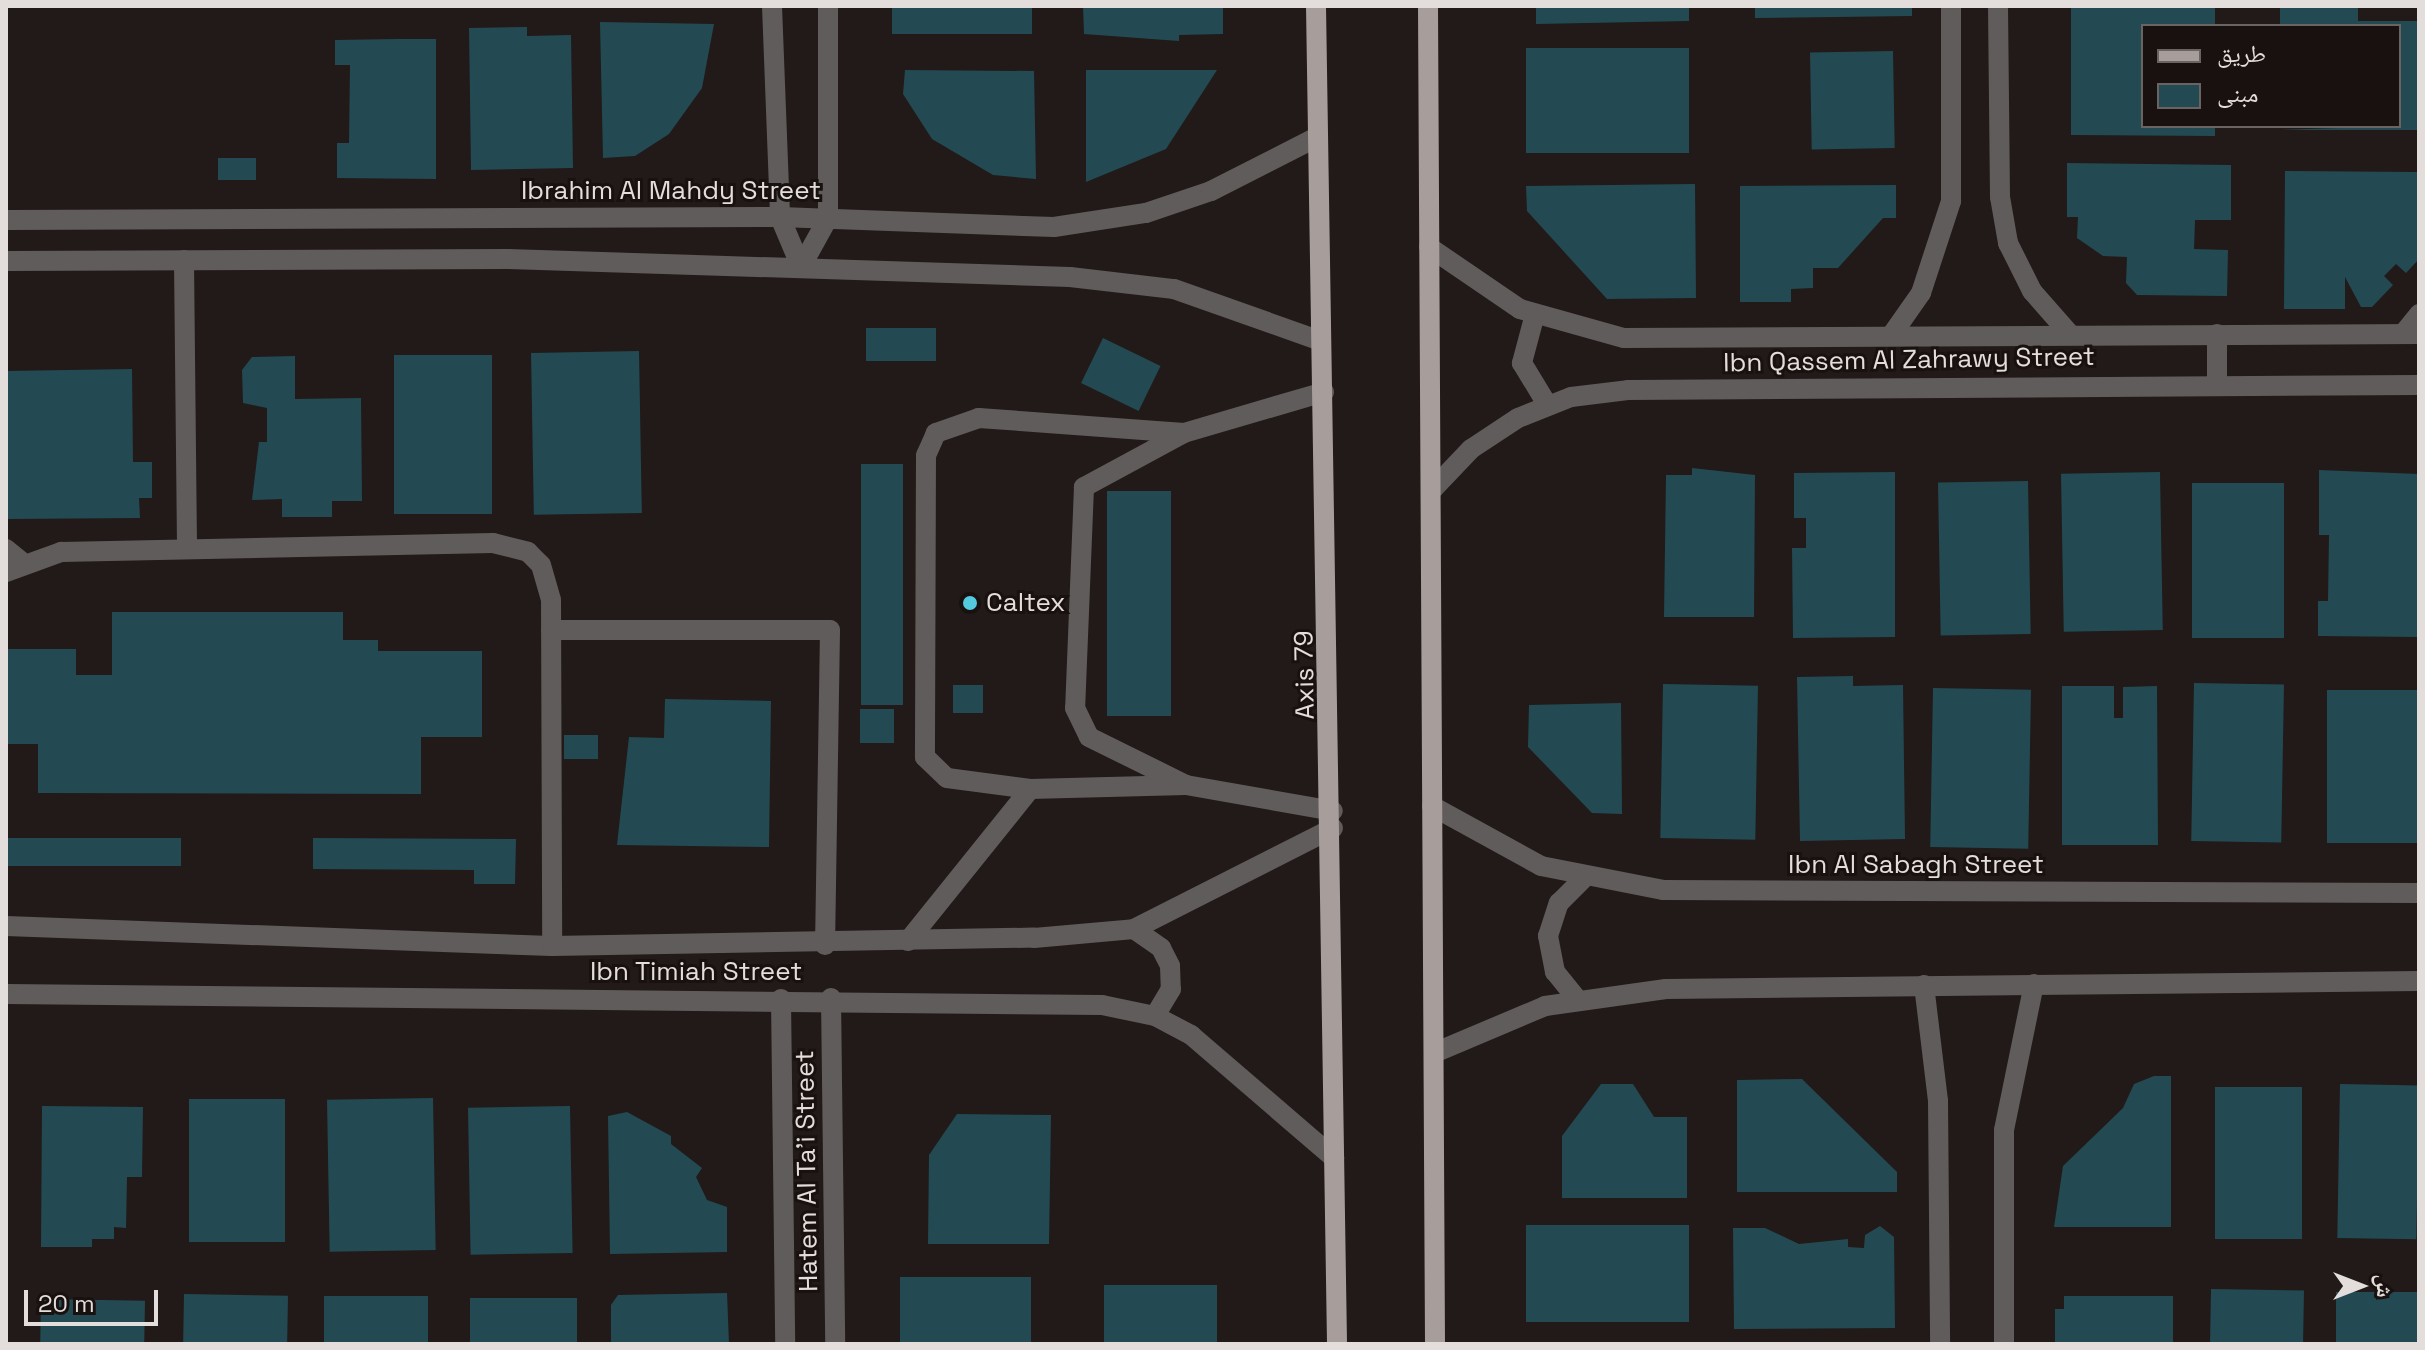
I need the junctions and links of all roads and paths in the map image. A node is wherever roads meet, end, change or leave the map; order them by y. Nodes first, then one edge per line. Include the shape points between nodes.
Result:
1 (772, 6) edge
2 (828, 6) edge
3 (1316, 6) edge
4 (1428, 6) edge
5 (1951, 6) edge
6 (1998, 6) edge
7 (1317, 137) junction
8 (780, 217) junction
9 (828, 218) junction
10 (6, 220) edge
11 (1429, 247) junction
12 (184, 260) junction
13 (6, 261) edge
14 (801, 267) junction
15 (1535, 314) junction
16 (2419, 314) edge
17 (2068, 332) junction
18 (1893, 333) junction
19 (2217, 334) junction
20 (2411, 334) edge
21 (1321, 341) junction
22 (2217, 382) junction
23 (2419, 385) edge
24 (1324, 392) junction
25 (1548, 406) junction
26 (1184, 433) junction
27 (1431, 491) junction
28 (187, 549) junction
29 (11, 561) edge
30 (551, 630) junction
31 (1186, 785) junction
32 (1030, 789) junction
33 (1432, 806) junction
34 (1333, 820) junction
35 (1584, 878) junction
36 (2419, 893) edge
37 (6, 926) edge
38 (1134, 929) junction
39 (908, 941) junction
40 (825, 945) junction
41 (552, 946) junction
42 (2419, 981) edge
43 (2034, 984) junction
44 (1924, 985) junction
45 (6, 994) edge
46 (831, 998) junction
47 (781, 999) junction
48 (1577, 999) junction
49 (1155, 1016) junction
50 (1434, 1053) junction
51 (1334, 1158) junction
52 (785, 1344) edge
53 (835, 1344) edge
54 (1337, 1344) edge
55 (1435, 1344) edge
56 (1940, 1344) edge
57 (2004, 1344) edge

1 - 8 street
2 - 9 street
3 - 7 main road, Axis 79
4 - 11 main road
5 - 18 street via 1951,201 1926,282
6 - 17 street via 2000,197 2008,243 2032,291
7 - 9 street, Ibrahim Al Mahdy Street via 1211,191 1146,213 1054,227
7 - 21 main road, Axis 79
8 - 9 street, Ibrahim Al Mahdy Street
8 - 10 street, Ibrahim Al Mahdy Street
8 - 14 street
9 - 14 street
11 - 15 street, Ibn Qassem Al Zahrawy Street via 1473,281
11 - 27 main road
12 - 13 street
12 - 14 street
12 - 28 street
14 - 21 street via 1070,277 1174,289
15 - 18 street, Ibn Qassem Al Zahrawy Street via 1624,338
15 - 25 street via 1522,363
16 - 20 street
17 - 18 street, Ibn Qassem Al Zahrawy Street
17 - 19 street, Ibn Qassem Al Zahrawy Street
19 - 20 street, Ibn Qassem Al Zahrawy Street
19 - 22 street
21 - 24 main road, Axis 79
22 - 23 street, Ibn Qassem Al Zahrawy Street
22 - 25 street, Ibn Qassem Al Zahrawy Street via 1628,390
24 - 26 street
24 - 34 main road, Axis 79
25 - 27 street, Ibn Qassem Al Zahrawy Street via 1471,449
26 - 31 street via 1084,487 1075,708 1089,737
26 - 32 street via 979,418 936,433 926,455 925,757 947,778
27 - 33 main road
28 - 29 street via 61,552
28 - 30 street via 511,544 541,565
30 - 40 street via 830,630
30 - 41 street
31 - 32 street
31 - 34 street
32 - 39 street
33 - 35 street, Ibn Al Sabagh Street via 1485,841
33 - 50 main road
34 - 38 street, Ibn Timiah Street
34 - 51 main road, Axis 79
35 - 36 street, Ibn Al Sabagh Street via 1663,890
35 - 48 street via 1559,903 1548,936 1555,972
37 - 41 street, Ibn Timiah Street
38 - 39 street, Ibn Timiah Street
38 - 49 street via 1161,948 1170,966 1171,989
39 - 40 street, Ibn Timiah Street
40 - 41 street, Ibn Timiah Street
42 - 43 street
43 - 44 street
43 - 57 street via 2004,1130
44 - 48 street via 1666,989
44 - 56 street via 1938,1101
45 - 47 street, Ibn Timiah Street
46 - 47 street, Ibn Timiah Street
46 - 49 street, Ibn Timiah Street via 1045,1000
46 - 53 street, Hatem Al Ta'i Street
47 - 52 street, Hatem Al Ta'i Street
48 - 50 street via 1488,1026
49 - 51 street, Ibn Timiah Street via 1223,1060
50 - 55 main road
51 - 54 main road, Axis 79

